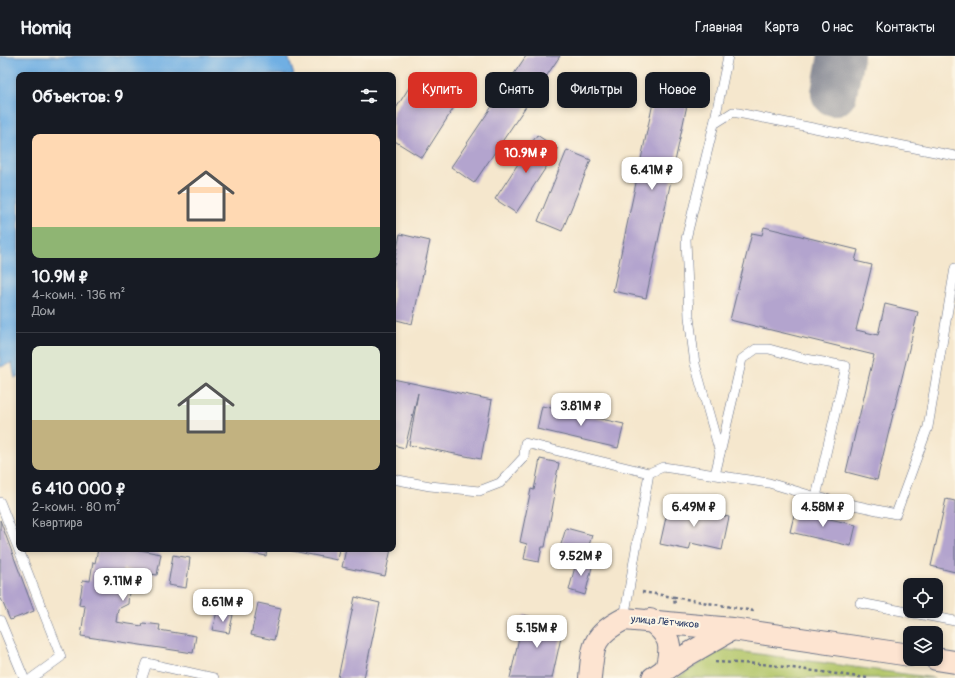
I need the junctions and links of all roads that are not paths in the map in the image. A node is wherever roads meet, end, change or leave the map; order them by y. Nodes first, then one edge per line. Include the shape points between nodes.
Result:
1 (728, 56) edge
2 (714, 124) junction
3 (955, 156) edge
4 (955, 268) edge
5 (720, 455) junction
6 (649, 473) junction
7 (716, 475) junction
8 (396, 480) edge
9 (816, 496) junction
10 (0, 502) edge
11 (16, 543) edge
12 (19, 552) edge
13 (860, 604) dead end
14 (624, 619) junction
15 (0, 620) edge
16 (650, 620) junction
17 (955, 621) edge
18 (732, 629) junction
19 (903, 654) edge
20 (943, 660) edge
21 (955, 662) edge
22 (593, 671) edge
23 (660, 673) edge
24 (24, 678) edge
25 (32, 678) edge
26 (142, 678) edge
27 (214, 678) edge

1 - 2 lane
2 - 3 lane via 733,112
2 - 5 lane via 686,240 688,317 695,364
4 - 9 lane via 928,427 896,514
5 - 7 lane
5 - 9 lane via 742,359 756,349 769,349 846,366
6 - 7 lane via 663,467
6 - 8 lane via 525,443 524,457 500,483 479,491
6 - 14 lane
7 - 9 lane via 769,483
10 - 11 lane
12 - 25 lane via 60,657
13 - 17 lane
14 - 16 main road, улица Лётчиков
14 - 22 main road, улица Лётчиков via 608,627 597,639
15 - 24 lane
16 - 18 main road, улица Лётчиков
16 - 23 main road via 663,631 669,642 670,655
18 - 19 main road, улица Лётчиков
18 - 23 main road, улица Лётчиков
20 - 21 main road
26 - 27 lane via 147,663

